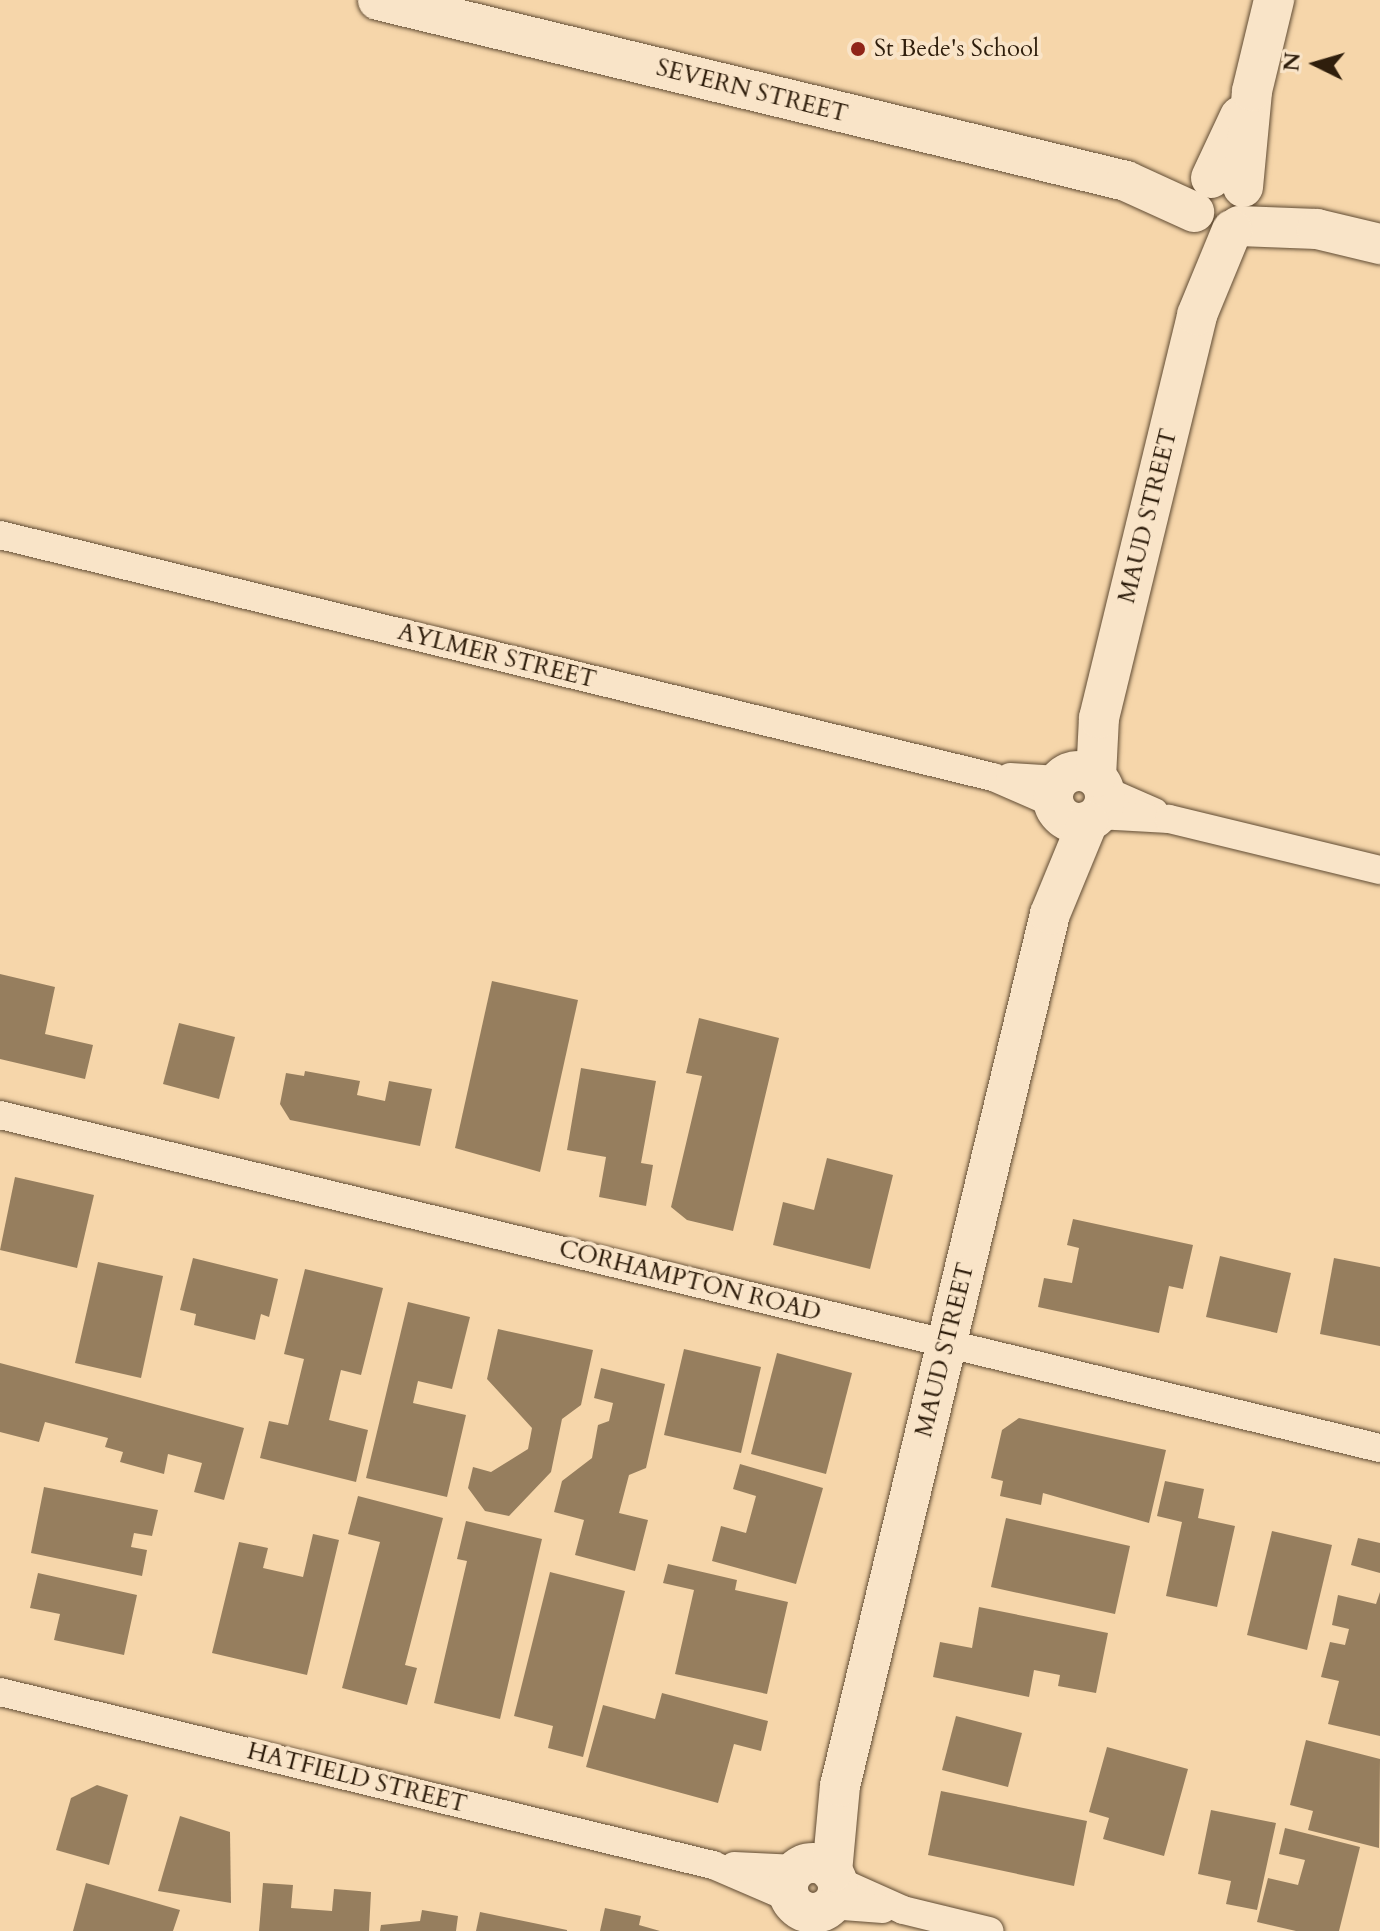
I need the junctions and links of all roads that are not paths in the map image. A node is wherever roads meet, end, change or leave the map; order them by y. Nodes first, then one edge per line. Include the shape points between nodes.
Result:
1 (378, 0) edge
2 (1274, 0) edge
3 (1221, 204) junction
4 (1380, 244) edge
5 (0, 535) edge
6 (1079, 796) junction
7 (1380, 870) edge
8 (0, 1115) edge
9 (947, 1343) junction
10 (1380, 1448) edge
11 (0, 1692) edge
12 (811, 1897) edge
13 (989, 1931) edge

1 - 3 street, SEVERN STREET
2 - 3 street, MAUD STREET
3 - 4 street, SEVERN STREET
3 - 6 street, MAUD STREET
5 - 6 street, AYLMER STREET
6 - 7 street, AYLMER STREET
6 - 9 street, MAUD STREET
8 - 9 street, CORHAMPTON ROAD
9 - 10 street, CORHAMPTON ROAD
9 - 12 street, MAUD STREET
11 - 12 street, HATFIELD STREET via 713,1865
12 - 13 street, HATFIELD STREET via 903,1910

